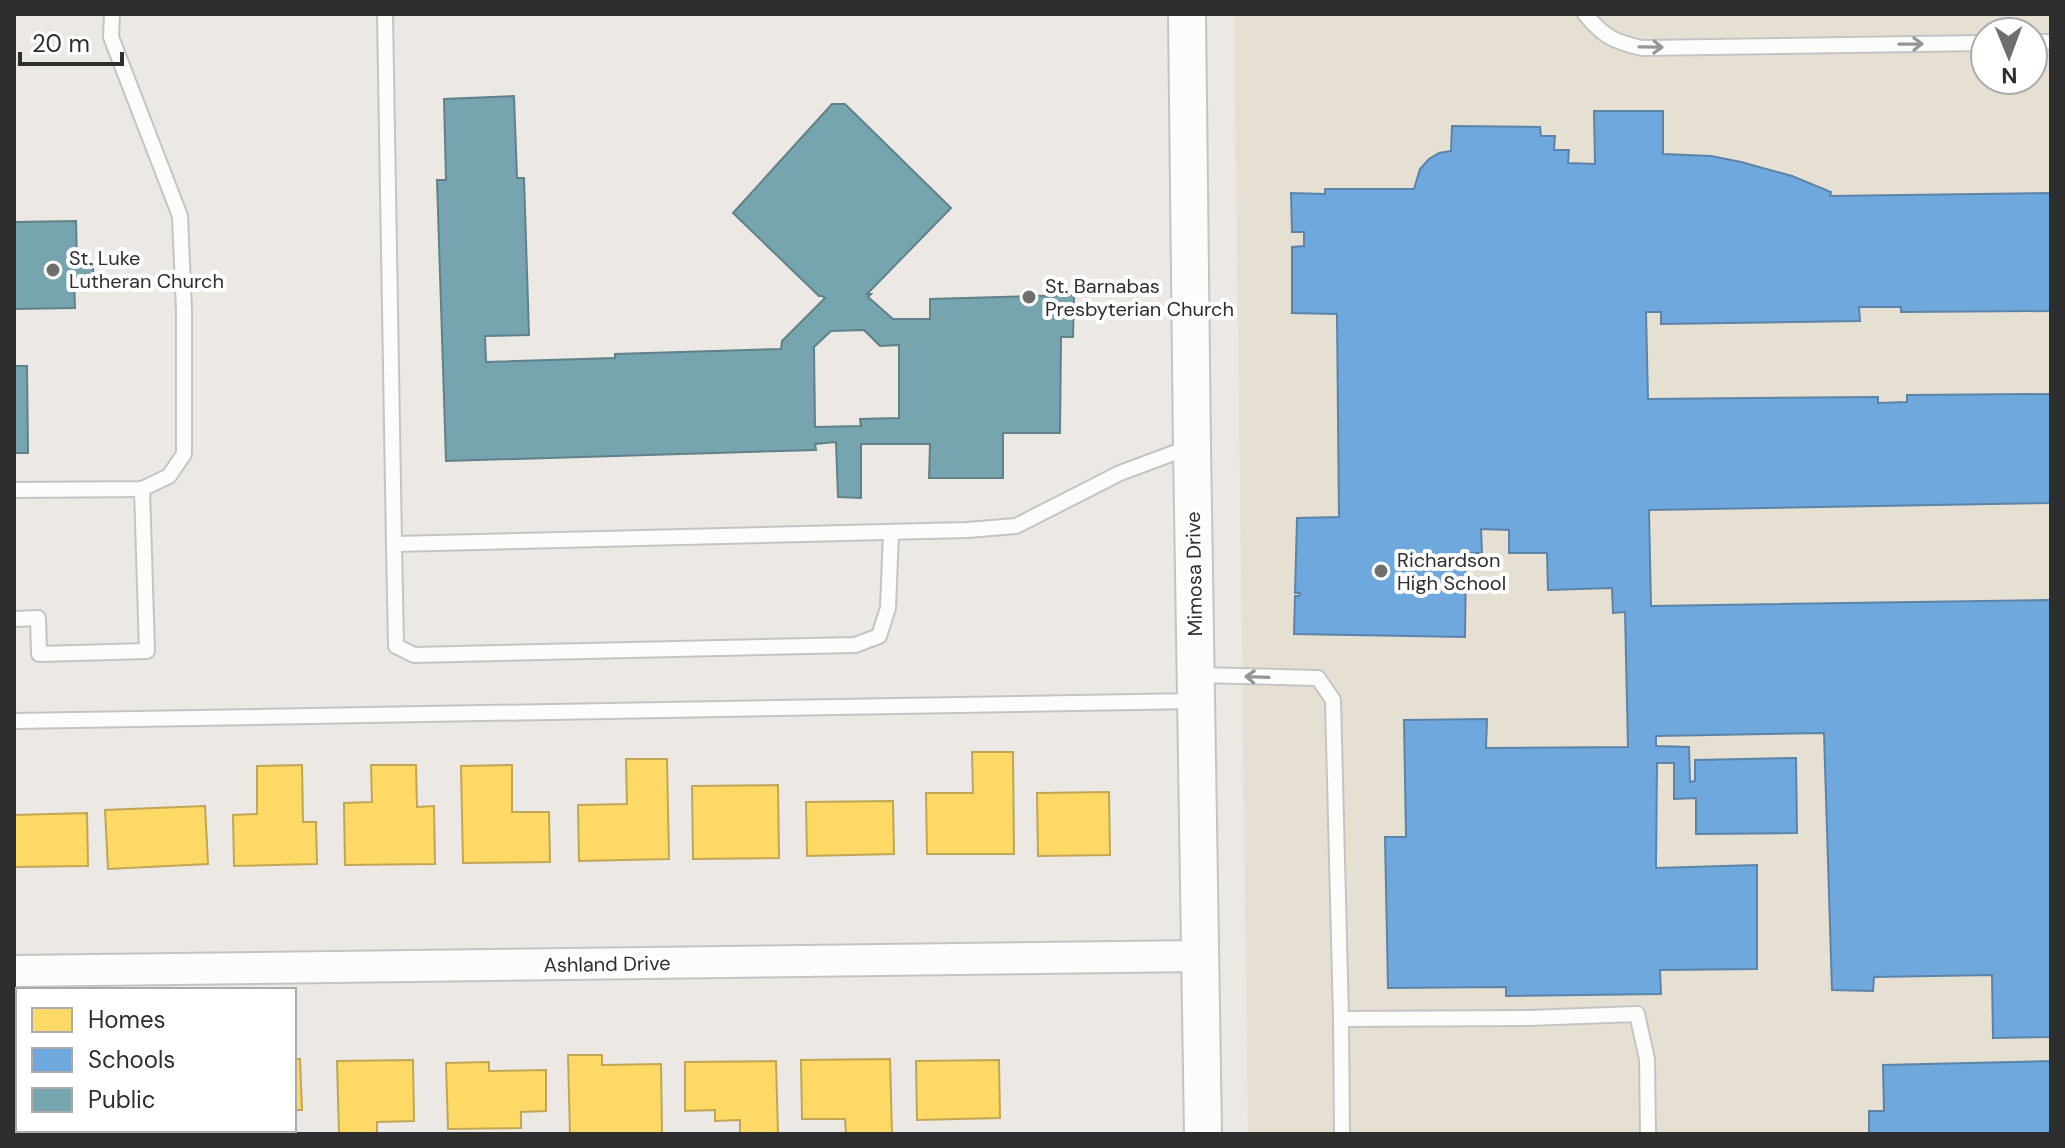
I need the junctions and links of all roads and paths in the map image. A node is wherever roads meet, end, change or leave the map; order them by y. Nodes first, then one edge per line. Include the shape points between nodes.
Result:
1 (112, 14) edge
2 (385, 14) edge
3 (1187, 14) edge
4 (1585, 14) edge
5 (1969, 43) edge
6 (1192, 447) junction
7 (142, 489) junction
8 (14, 490) edge
9 (891, 532) junction
10 (394, 544) junction
11 (14, 619) edge
12 (1196, 688) junction
13 (14, 721) edge
14 (1200, 956) junction
15 (14, 971) edge
16 (1341, 1019) junction
17 (1203, 1134) edge
18 (1342, 1134) edge
19 (1648, 1134) edge

1 - 7 lane via 111,37 180,216 184,454 169,476
2 - 10 lane
3 - 6 street, Mimosa Drive
4 -> 5 lane via 1618,43 1642,48
6 - 9 lane via 1120,473 1016,526
6 - 12 street, Mimosa Drive
7 - 8 lane
7 - 11 lane via 147,651 39,654 38,618
9 - 10 lane
9 - 10 lane via 888,608 879,636 855,645 414,655 396,646
12 - 13 lane
12 - 14 street, Mimosa Drive
16 -> 12 lane via 1333,700 1318,678
14 - 15 street, Ashland Drive
14 - 17 street, Mimosa Drive
16 - 18 lane
16 - 19 lane via 1637,1014 1647,1059

